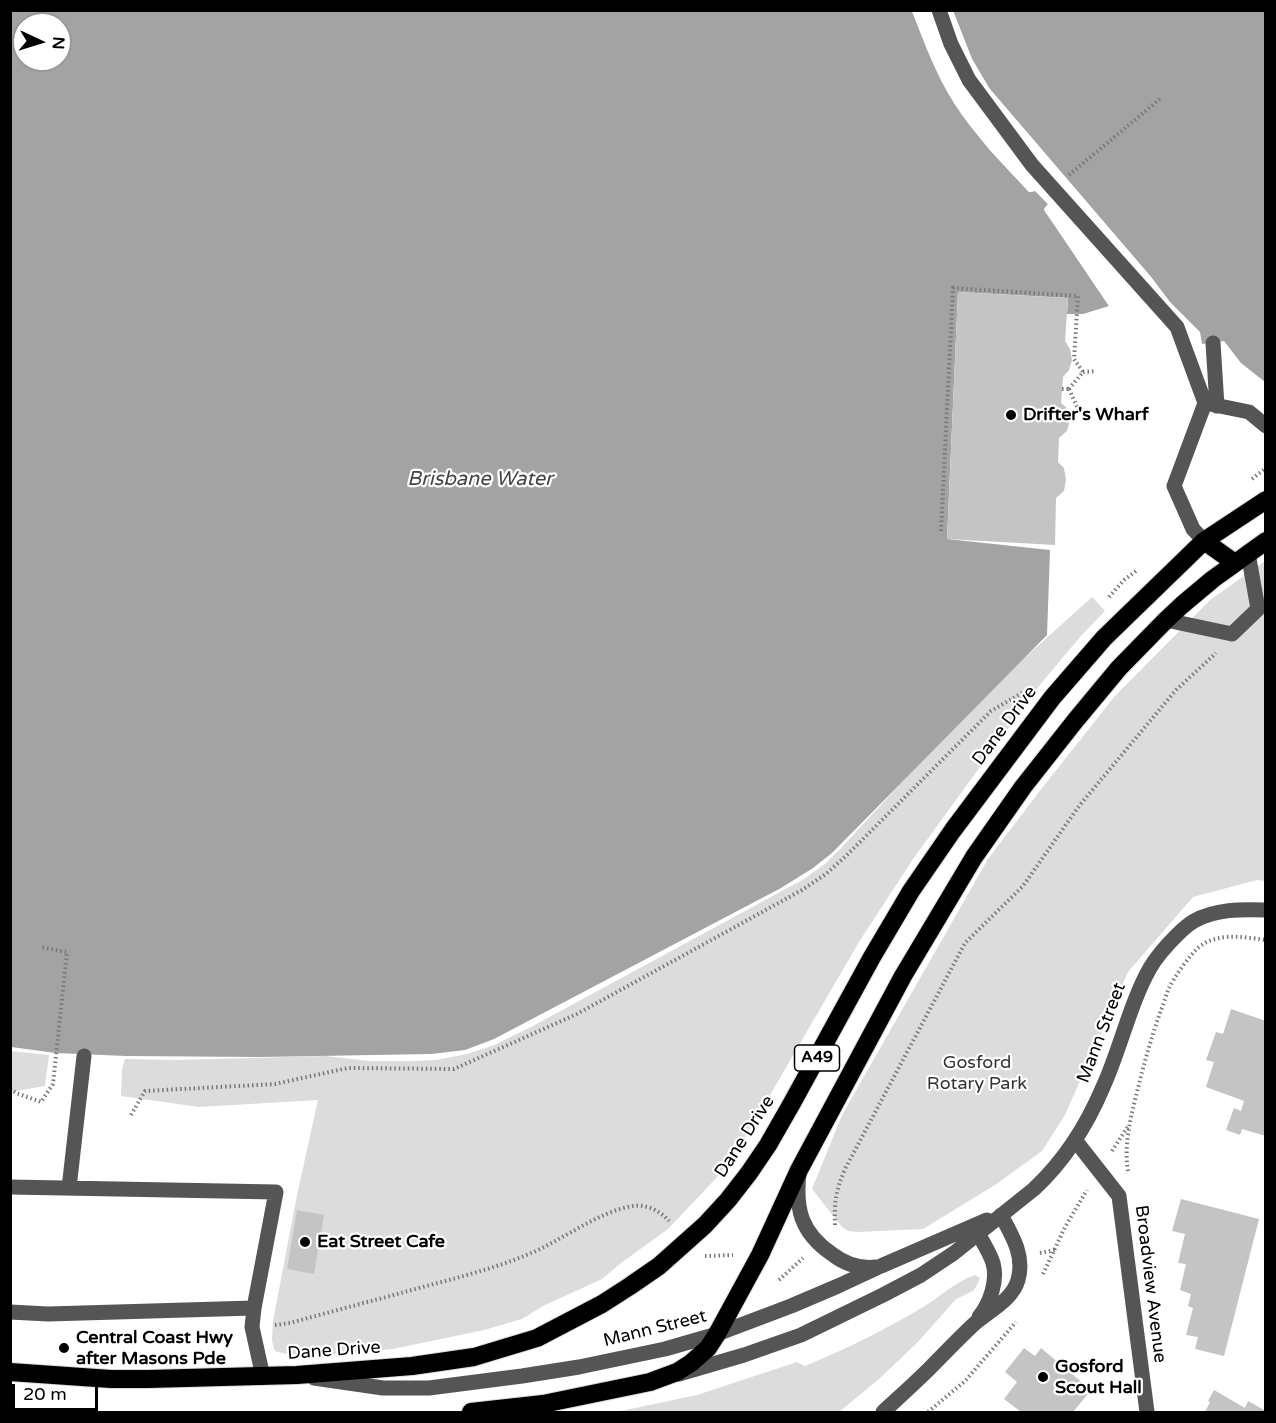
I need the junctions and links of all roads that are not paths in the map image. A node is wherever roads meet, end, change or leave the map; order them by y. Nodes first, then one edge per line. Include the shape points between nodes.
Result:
1 (939, 10) edge
2 (1213, 343) dead end
3 (1211, 405) junction
4 (1266, 426) edge
5 (1266, 500) edge
6 (1204, 541) junction
7 (1266, 541) edge
8 (1241, 558) junction
9 (1166, 620) junction
10 (1266, 910) edge
11 (84, 1056) dead end
12 (1075, 1140) junction
13 (799, 1170) junction
14 (10, 1186) edge
15 (69, 1188) junction
16 (1001, 1215) junction
17 (980, 1228) junction
18 (881, 1266) junction
19 (254, 1308) junction
20 (10, 1312) edge
21 (974, 1324) junction
22 (717, 1334) junction
23 (10, 1372) edge
24 (297, 1375) junction
25 (263, 1377) junction
26 (650, 1382) junction
27 (471, 1413) edge
28 (883, 1413) edge
29 (1147, 1413) edge

1 - 3 street via 969,80 1032,165 1176,327
2 - 3 street
3 - 4 street via 1249,412
3 - 6 street via 1174,486 1193,529
5 - 6 highway, Dane Drive / A49
6 - 8 highway
6 - 24 highway, Dane Drive / A49 via 1104,638 1052,698 953,830 872,957 768,1145 728,1200 688,1241 603,1304 537,1338 474,1357
7 - 8 highway, A49
8 - 9 highway, A49
8 - 9 street via 1258,609 1232,634
9 - 13 highway, A49 via 1075,721 974,857 903,976
10 - 12 street, Mann Street via 1233,910 1194,921 1163,949 1150,967 1103,1088
11 - 15 street
12 - 16 street, Mann Street via 1045,1179
12 - 29 street, Broadview Avenue via 1119,1196
13 - 18 street via 799,1209 813,1238 846,1262
13 - 22 highway, A49 via 760,1255
14 - 15 street
15 - 19 street via 276,1192
16 - 17 street, Mann Street
16 - 21 street via 1016,1245 1019,1278 1010,1295
17 - 18 street, Mann Street
17 - 21 street via 994,1275 987,1302
17 - 26 street, Mann Street via 954,1253 921,1275 801,1335
18 - 22 street, Mann Street
19 - 20 street
19 - 25 street via 252,1327
21 - 28 street
22 - 24 street, Mann Street via 579,1367 429,1388 383,1388
22 - 26 highway, A49 via 691,1363
23 - 25 highway, Dane Drive / A49 via 111,1379
24 - 25 highway, Dane Drive / A49
26 - 27 highway, A49 via 543,1404

